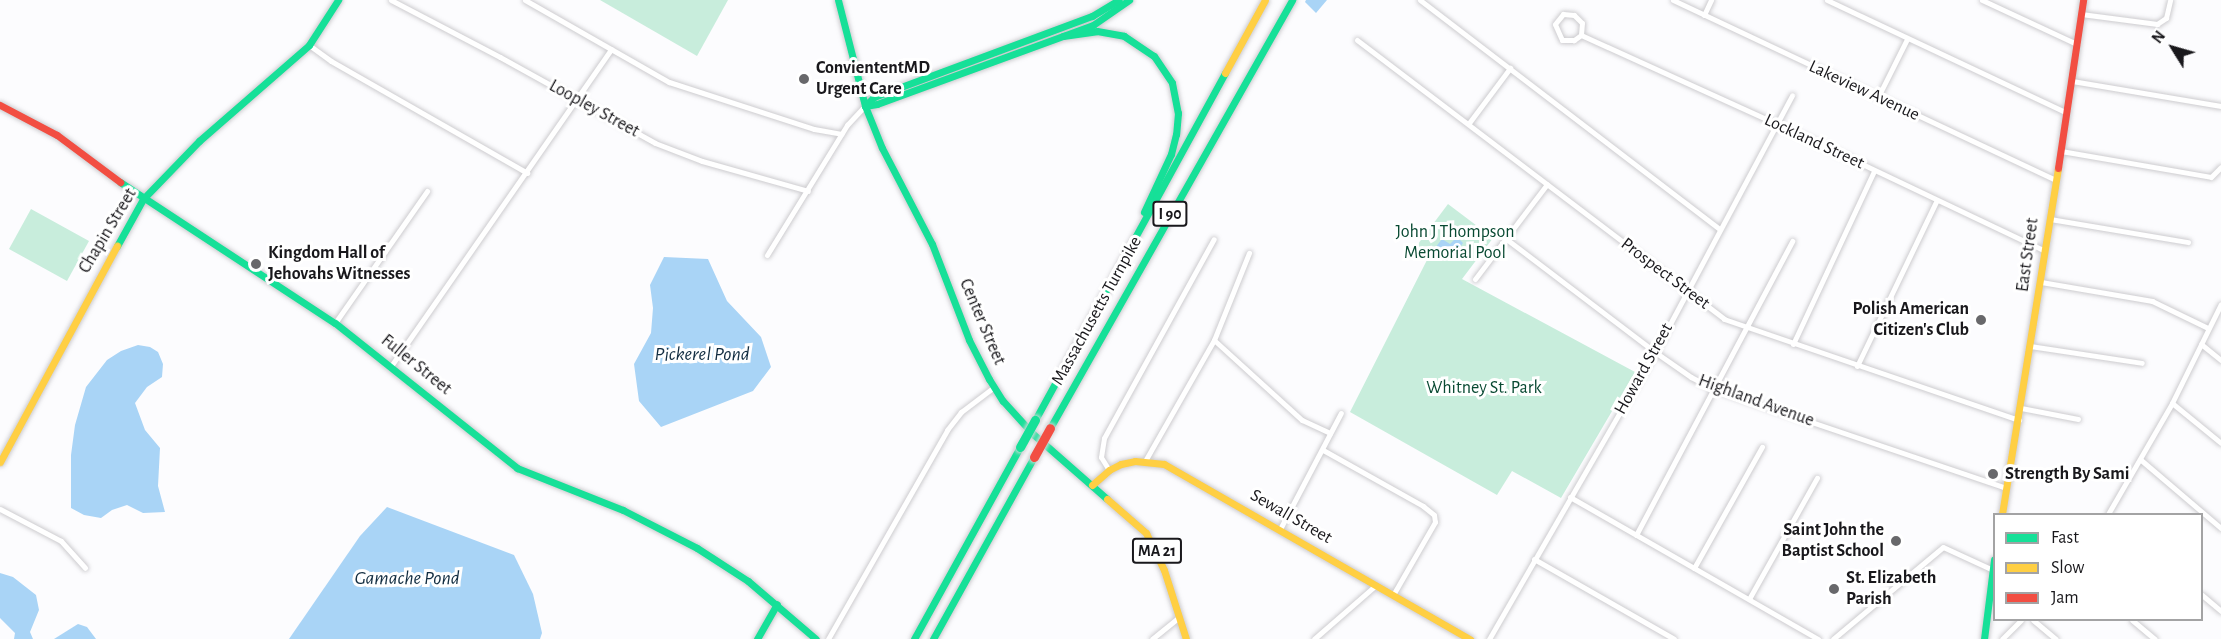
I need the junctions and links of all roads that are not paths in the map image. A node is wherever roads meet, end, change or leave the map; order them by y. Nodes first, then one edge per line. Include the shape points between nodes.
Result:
1 (338, 0) edge
2 (391, 0) edge
3 (525, 0) edge
4 (838, 0) edge
5 (1119, 0) edge
6 (1130, 0) edge
7 (1265, 0) edge
8 (1292, 0) edge
9 (1420, 0) edge
10 (1674, 0) edge
11 (1711, 0) edge
12 (1827, 0) edge
13 (1982, 0) edge
14 (2083, 0) edge
15 (2170, 0) edge
16 (2081, 14) junction
17 (1704, 15) junction
18 (1581, 35) junction
19 (1063, 36) junction
20 (1907, 39) junction
21 (1357, 40) dead end
22 (2077, 44) junction
23 (309, 45) junction
24 (611, 49) junction
25 (1510, 68) junction
26 (2072, 81) junction
27 (1792, 95) dead end
28 (1878, 97) junction
29 (577, 101) junction
30 (0, 105) edge
31 (865, 106) junction
32 (2221, 106) edge
33 (2067, 113) junction
34 (1469, 123) junction
35 (1776, 124) junction
36 (842, 134) junction
37 (2061, 151) junction
38 (2220, 170) edge
39 (1874, 171) junction
40 (527, 173) junction
41 (2056, 180) junction
42 (1547, 184) junction
43 (427, 190) dead end
44 (808, 191) junction
45 (143, 199) junction
46 (1937, 200) junction
47 (2050, 219) junction
48 (1719, 229) junction
49 (1505, 238) junction
50 (1214, 239) dead end
51 (1792, 241) dead end
52 (2188, 242) dead end
53 (2045, 251) junction
54 (1249, 253) dead end
55 (767, 255) dead end
56 (1475, 279) dead end
57 (2041, 282) junction
58 (1686, 291) junction
59 (2221, 303) edge
60 (1092, 318) junction
61 (335, 323) junction
62 (1746, 328) junction
63 (2208, 328) junction
64 (1214, 340) junction
65 (1793, 344) junction
66 (2201, 344) junction
67 (2030, 346) junction
68 (1655, 352) junction
69 (2221, 360) edge
70 (2142, 363) dead end
71 (391, 366) junction
72 (1857, 366) junction
73 (994, 387) junction
74 (1714, 389) junction
75 (2172, 403) junction
76 (2021, 408) junction
77 (1341, 414) dead end
78 (2078, 419) dead end
79 (2019, 420) junction
80 (1330, 433) junction
81 (2221, 443) edge
82 (1762, 447) dead end
83 (1323, 450) junction
84 (2141, 459) junction
85 (0, 461) edge
86 (1145, 461) junction
87 (1109, 470) junction
88 (1817, 478) dead end
89 (1092, 485) junction
90 (2007, 488) junction
91 (1570, 497) junction
92 (0, 508) edge
93 (2002, 513) edge
94 (2109, 513) edge
95 (2221, 528) edge
96 (1280, 529) junction
97 (1636, 535) junction
98 (1534, 559) junction
99 (1993, 565) edge
100 (85, 568) dead end
101 (1694, 568) junction
102 (1993, 572) edge
103 (1376, 585) junction
104 (1394, 595) junction
105 (2203, 596) edge
106 (1749, 599) junction
107 (777, 604) junction
108 (2221, 611) edge
109 (1179, 617) junction
110 (2020, 621) edge
111 (2034, 621) edge
112 (2133, 621) edge
113 (757, 639) edge
114 (816, 639) edge
115 (828, 639) edge
116 (914, 639) edge
117 (933, 639) edge
118 (1152, 639) edge
119 (1186, 639) edge
120 (1314, 639) edge
121 (1470, 639) edge
122 (1489, 639) edge
123 (1674, 639) edge
124 (1818, 639) edge
125 (1833, 639) edge
126 (1984, 639) edge
127 (2002, 639) edge
128 (2056, 639) edge
129 (2155, 639) edge

1 - 23 main road, Chapin Street
2 - 29 street, Loopley Street
3 - 24 street
4 - 31 main road, Center Street / MA 21
5 - 31 main road via 1092,16 874,97
6 - 19 main road via 1105,19
7 - 60 main road, Massachusetts Turnpike / I 90
8 - 117 main road, Massachusetts Turnpike / I 90, bridge
9 - 25 street
10 - 17 street, Lakeview Avenue
11 - 17 street
12 - 20 street
13 - 22 street
14 - 16 main road, East Street
15 - 16 street via 2166,18 2157,24
16 - 22 main road, East Street
17 - 28 street, Lakeview Avenue
18 - 18 street, Lockland Street via 1582,23 1574,15 1563,14 1555,24 1562,40 1574,40
18 - 35 street, Lockland Street
19 - 31 main road
19 - 60 main road via 1111,32 1136,42 1161,65 1178,103 1171,153
20 - 28 street
20 - 33 street
21 - 34 street, Prospect Street
22 - 26 main road, East Street
23 - 40 street
23 - 45 main road, Chapin Street via 199,141
24 - 29 street
24 - 36 street via 685,89
25 - 34 street
25 - 48 street
26 - 32 street
26 - 33 main road, East Street
27 - 35 street, Howard Street
28 - 41 street, Lakeview Avenue
29 - 40 street
29 - 44 street, Loopley Street via 679,153
30 - 45 main road, Fuller Street via 57,135
31 - 36 street
31 - 73 main road, Center Street / MA 21 via 932,244 969,340
33 - 37 main road, East Street
34 - 42 street, Prospect Street
35 - 39 street, Lockland Street
35 - 48 street, Howard Street
36 - 44 street
37 - 38 street via 2211,177
37 - 41 main road, East Street
39 - 46 street, Lockland Street
39 - 65 street
40 - 71 street
41 - 47 main road, East Street
42 - 49 street
42 - 58 street, Prospect Street
43 - 61 street
44 - 55 street
45 - 61 main road, Fuller Street
45 - 85 main road, Chapin Street
46 - 53 street, Lockland Street
46 - 72 street
47 - 52 street
47 - 53 main road, East Street
48 - 58 street, Howard Street
49 - 56 street
49 - 68 street, Highland Avenue
50 - 87 street via 1104,438 1101,457
51 - 62 street
53 - 57 main road, East Street
54 - 64 street
57 - 63 street via 2152,301
57 - 67 main road, East Street
58 - 62 street, Prospect Street via 1724,319
58 - 68 street, Howard Street
59 - 63 street
60 - 116 main road, Massachusetts Turnpike / I 90, bridge
61 - 71 main road, Fuller Street
62 - 65 street, Prospect Street
62 - 74 street
63 - 66 street
64 - 80 street via 1302,420
64 - 86 street
65 - 72 street, Prospect Street
66 - 69 street
66 - 75 street
67 - 70 street
67 - 76 main road, East Street
68 - 74 street, Highland Avenue
68 - 91 street, Howard Street
71 - 107 main road, Fuller Street via 517,468 648,521 730,569
72 - 79 street, Prospect Street
73 - 89 main road, Center Street / MA 21 via 1038,439
73 - 115 street via 961,412 947,430
74 - 90 street, Highland Avenue
74 - 97 street
75 - 81 street
75 - 84 street
76 - 78 street
76 - 79 main road, East Street
77 - 80 street
79 - 90 main road, East Street
80 - 83 street
82 - 101 street
83 - 96 street
83 - 104 street via 1434,515 1435,522
84 - 94 street
84 - 95 street
86 - 87 main road, Sewall Street
86 - 96 main road, Sewall Street via 1170,467
87 - 89 main road, Sewall Street
88 - 106 street
89 - 109 main road, Center Street / MA 21 via 1152,540
90 - 93 main road, East Street
91 - 97 street
91 - 98 street, Howard Street
92 - 100 street via 61,541
96 - 103 main road, Sewall Street
97 - 101 street
98 - 122 street, Howard Street
98 - 123 street
99 - 125 street via 1943,547
101 - 106 street
102 - 126 main road
103 - 104 main road, Sewall Street
103 - 120 street
104 - 121 main road, Sewall Street
105 - 108 street
106 - 124 street
107 - 113 main road
107 - 114 main road, Fuller Street
109 - 118 street
109 - 119 main road, Center Street / MA 21
110 - 127 street
111 - 128 street
112 - 129 street

